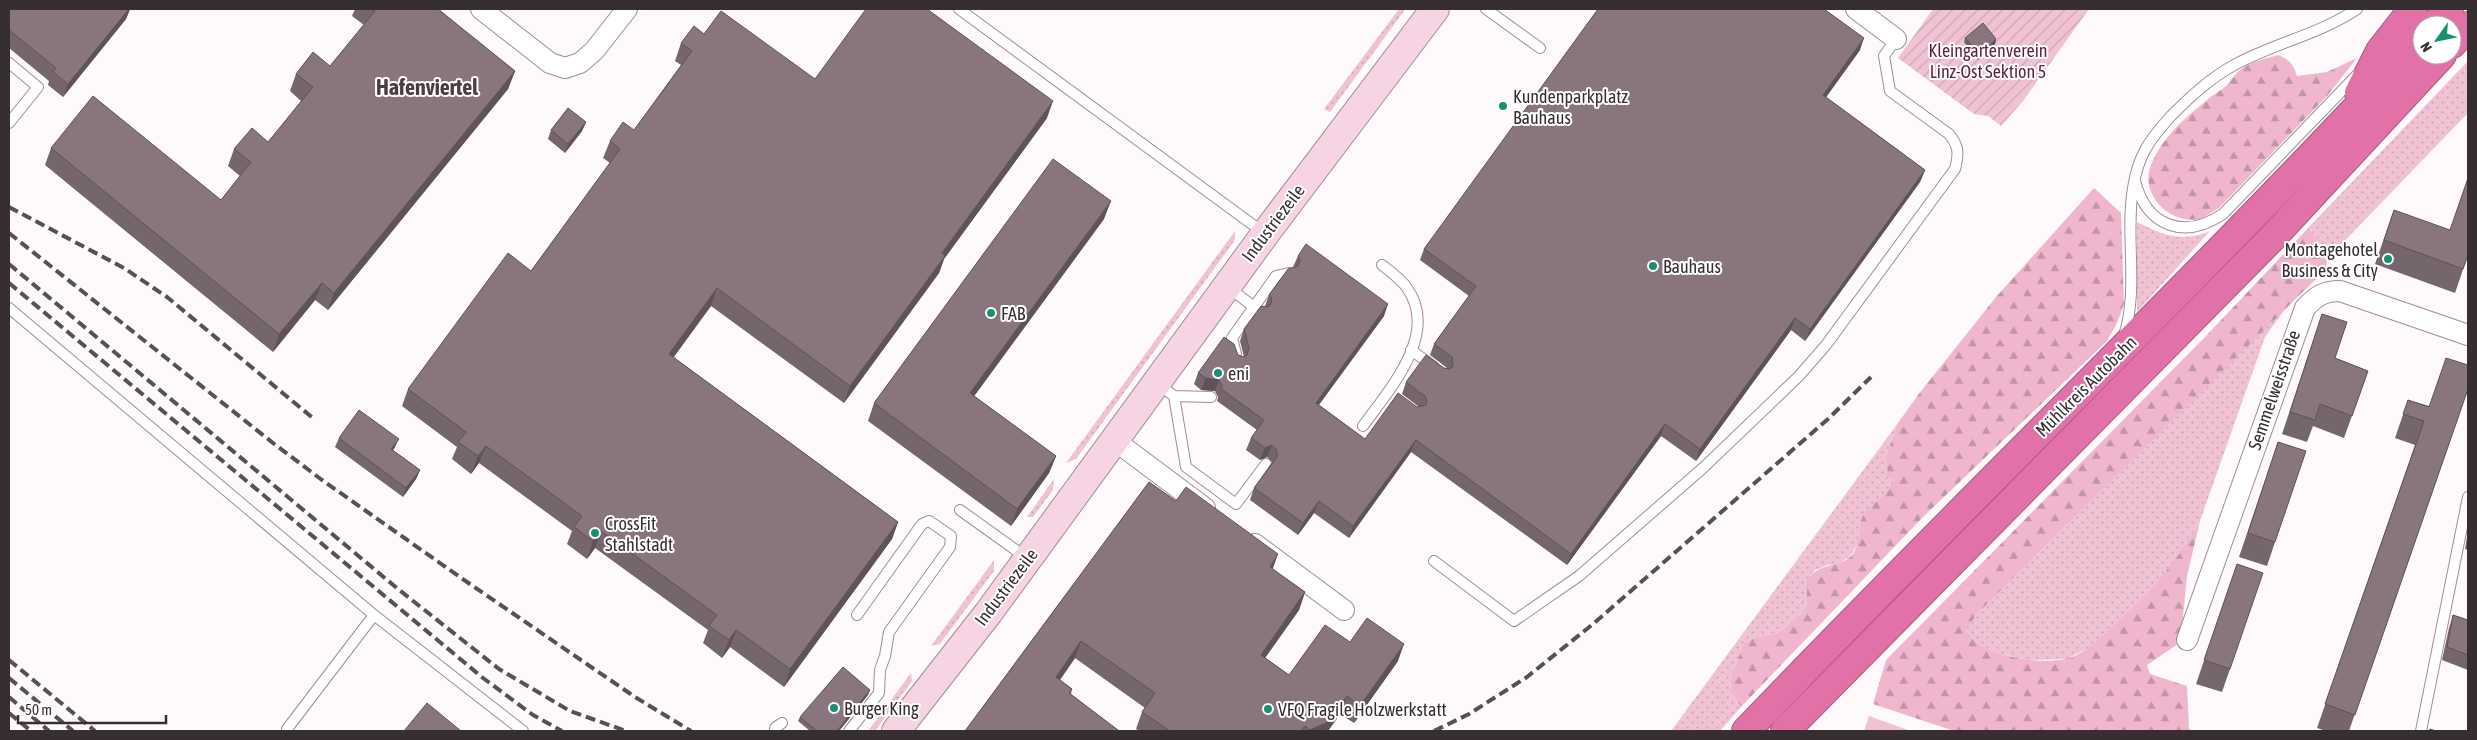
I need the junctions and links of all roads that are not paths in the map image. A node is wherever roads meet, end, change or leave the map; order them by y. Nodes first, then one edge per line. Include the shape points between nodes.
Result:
1 (481, 9) edge
2 (626, 9) edge
3 (960, 9) edge
4 (1435, 9) edge
5 (1486, 9) edge
6 (1856, 9) edge
7 (2357, 9) edge
8 (2413, 9) edge
9 (1896, 38) joint
10 (1540, 48) dead end
11 (2412, 49) edge
12 (2380, 51) junction
13 (9, 63) edge
14 (2433, 65) edge
15 (2345, 121) junction
16 (9, 123) edge
17 (2134, 179) junction
18 (1265, 234) junction
19 (1382, 265) dead end
20 (1289, 273) edge
21 (1226, 286) junction
22 (9, 308) edge
23 (1258, 309) junction
24 (2468, 335) edge
25 (1411, 350) junction
26 (2118, 354) junction
27 (1238, 362) edge
28 (1444, 374) edge
29 (1165, 390) junction
30 (1211, 397) dead end
31 (1363, 426) dead end
32 (1114, 440) junction
33 (1266, 464) dead end
34 (2468, 497) edge
35 (960, 510) dead end
36 (1028, 558) junction
37 (1434, 561) dead end
38 (1344, 610) dead end
39 (857, 615) dead end
40 (374, 616) junction
41 (2187, 640) dead end
42 (782, 722) dead end
43 (287, 729) dead end
44 (523, 731) edge
45 (775, 731) edge
46 (849, 731) edge
47 (896, 731) edge
48 (1746, 731) edge
49 (1784, 731) edge
50 (2422, 731) edge

1 - 2 street via 550,63 565,68 587,57
3 - 18 lane
4 - 18 main road, Industriezeile
5 - 10 lane
6 - 9 street
7 - 17 lane via 2335,22 2237,63 2199,88 2163,125 2143,152
8 - 12 highway
9 - 37 lane via 1884,56 1890,91 1949,134 1959,153 1955,169 1826,345 1799,376 1703,468 1579,576 1514,621
11 - 15 highway, Mühlkreis Autobahn
12 - 15 highway
12 - 17 lane via 2223,214 2210,222 2181,228 2162,221 2142,200
13 - 16 lane via 38,87
14 - 49 highway, Mühlkreis Autobahn via 2273,237
15 - 26 highway, Mühlkreis Autobahn
17 - 26 lane via 2130,312
18 - 21 main road, Industriezeile
19 - 25 lane via 1408,289 1416,306 1417,325
20 - 23 lane via 1276,276
21 - 23 lane
21 - 29 main road, Industriezeile
22 - 40 lane
23 - 27 lane via 1232,338
24 - 41 street, Semmelweisstraße via 2340,291 2326,291 2315,297 2305,308
25 - 28 lane
25 - 31 lane via 1391,395
26 - 48 highway, Mühlkreis Autobahn
29 - 30 lane
29 - 32 main road, Industriezeile
29 - 33 lane via 1186,467 1236,504
32 - 36 main road, Industriezeile
32 - 38 street
34 - 50 lane
35 - 36 lane
36 - 47 main road, Industriezeile
39 - 46 lane via 922,524 929,521 951,536 950,547 889,632 880,670 879,693
40 - 43 lane
40 - 44 lane
42 - 45 lane

